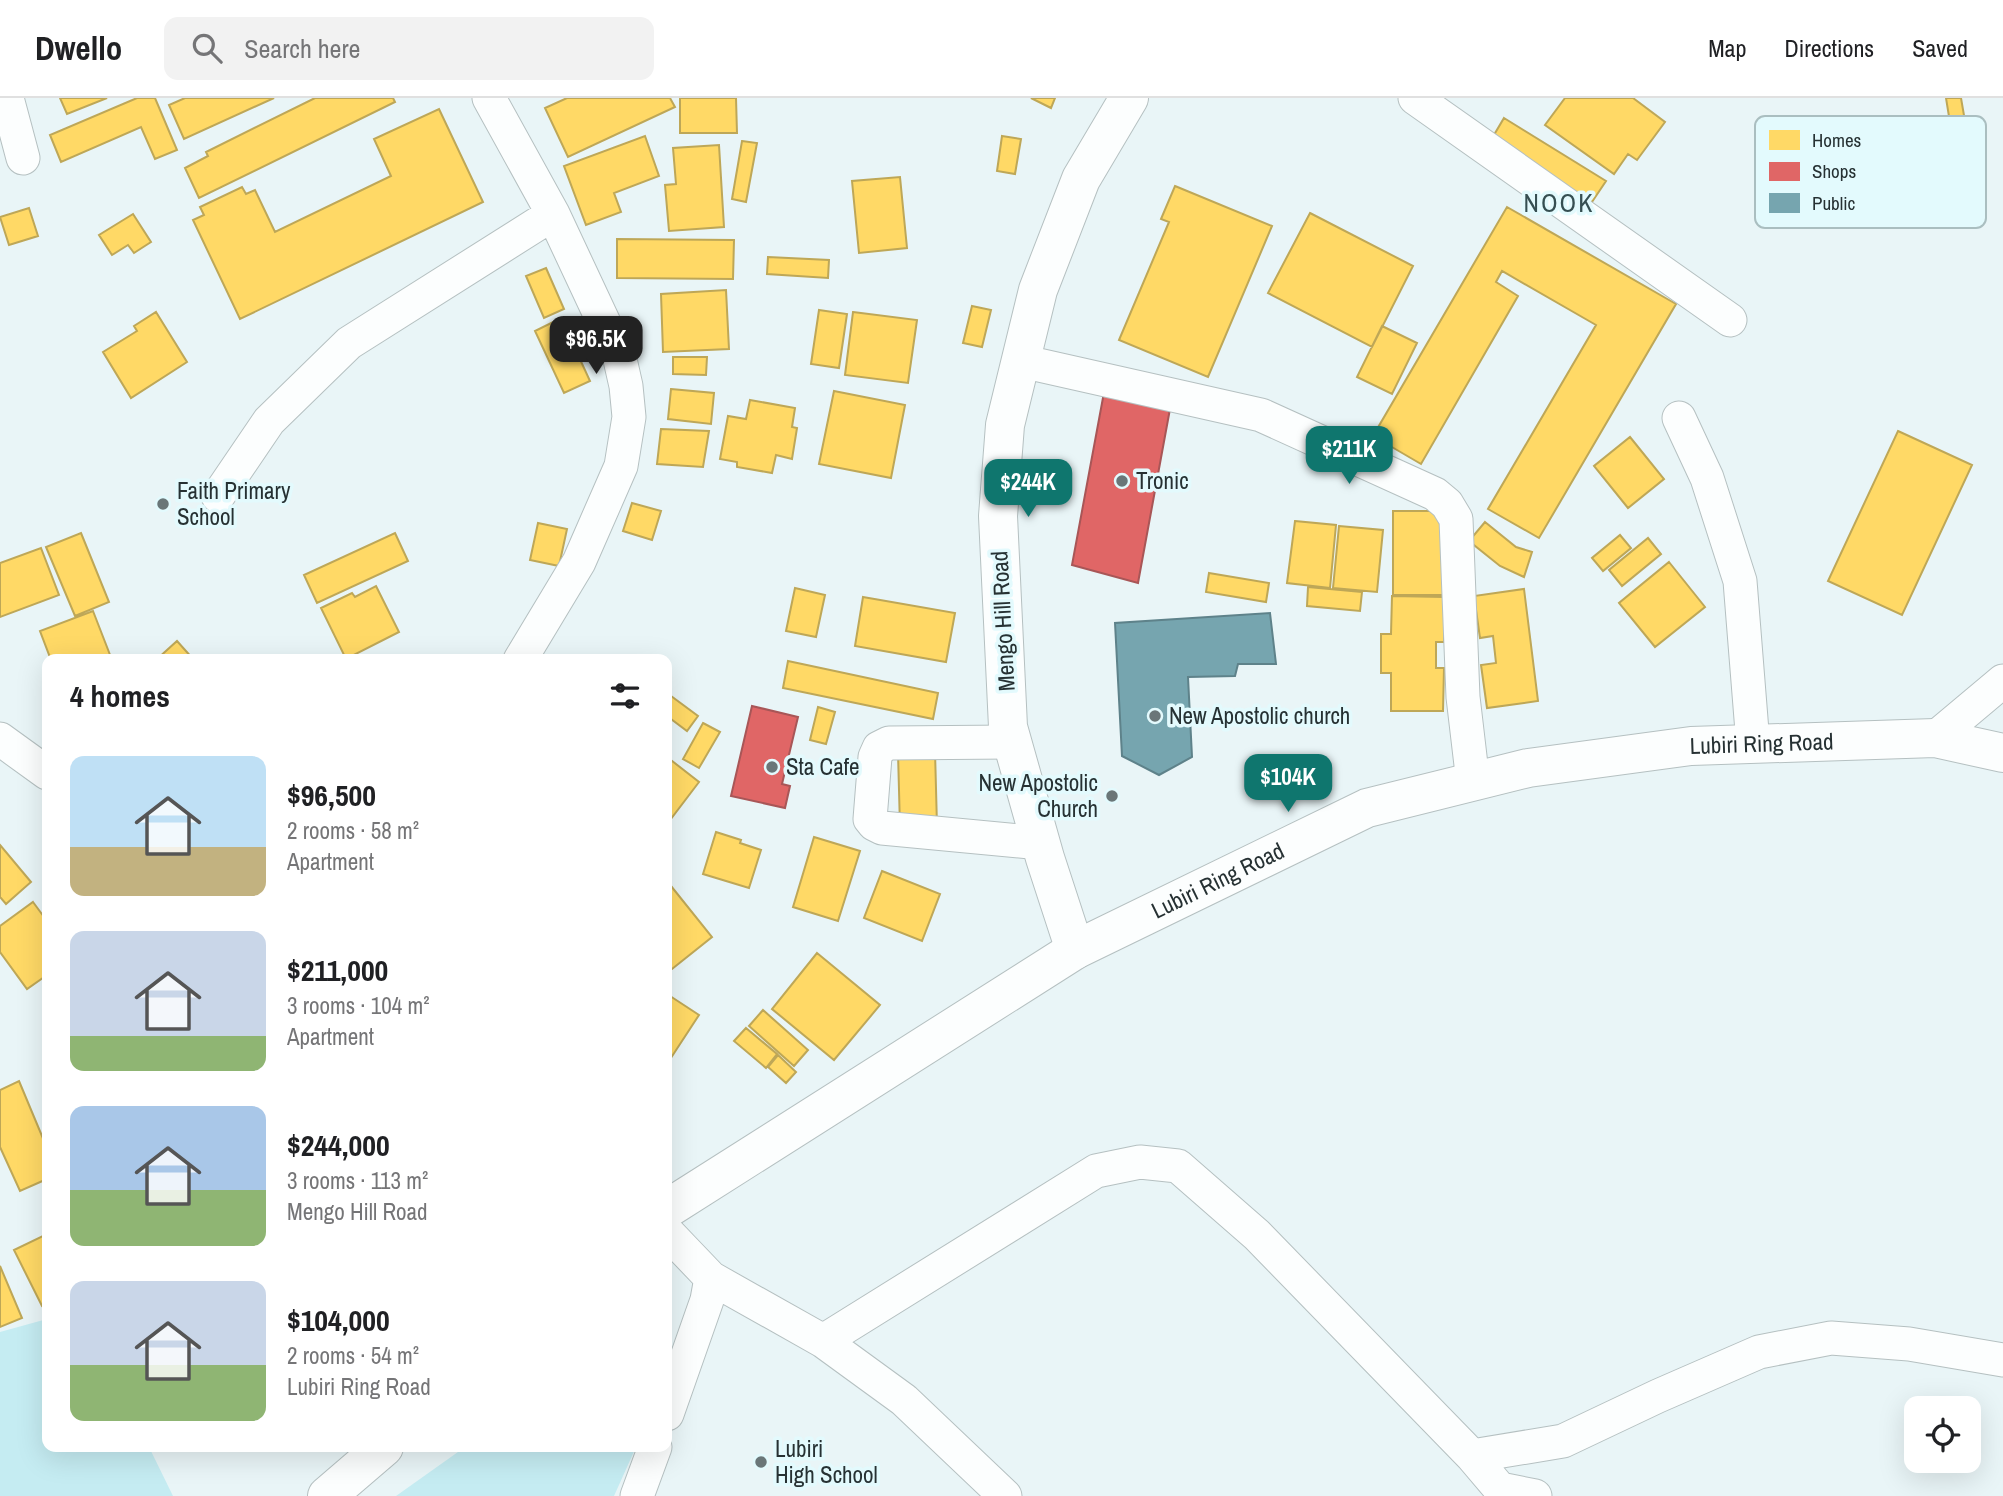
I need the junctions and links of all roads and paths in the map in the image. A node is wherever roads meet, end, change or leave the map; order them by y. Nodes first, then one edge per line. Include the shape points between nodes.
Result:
1 (7, 98) edge
2 (489, 98) edge
3 (1129, 98) edge
4 (1415, 98) edge
5 (23, 158) dead end
6 (553, 214) junction
7 (1730, 320) dead end
8 (1021, 361) junction
9 (1679, 418) dead end
10 (218, 496) dead end
11 (524, 654) edge
12 (2003, 681) edge
13 (1935, 738) junction
14 (0, 739) edge
15 (1011, 741) junction
16 (1753, 744) junction
17 (2003, 753) edge
18 (42, 769) edge
19 (1473, 782) junction
20 (1041, 843) junction
21 (1075, 950) junction
22 (672, 1206) edge
23 (672, 1237) edge
24 (711, 1278) junction
25 (823, 1341) junction
26 (2003, 1360) edge
27 (672, 1400) edge
28 (378, 1452) edge
29 (653, 1452) edge
30 (1472, 1456) junction
31 (327, 1496) edge
32 (638, 1496) edge
33 (1005, 1496) edge
34 (1535, 1496) edge

1 - 5 street
2 - 6 street
3 - 8 main road, Mengo Hill Road via 1081,179 1038,290
4 - 7 street
6 - 10 street via 349,343 270,421
6 - 11 street via 619,355 629,417 621,466 579,562
8 - 15 main road, Mengo Hill Road via 1005,425 998,516
8 - 19 street via 1261,415 1447,503 1457,519 1463,697
9 - 16 street via 1707,478 1740,581
12 - 13 street
13 - 16 main road, Lubiri Ring Road
13 - 17 main road, Lubiri Ring Road
14 - 18 street
15 - 20 main road, Mengo Hill Road
15 - 20 street via 889,743 879,748 870,819 882,828
16 - 19 main road, Lubiri Ring Road via 1677,748 1528,768
19 - 21 main road, Lubiri Ring Road via 1367,808
20 - 21 main road, Mengo Hill Road
21 - 22 main road, Lubiri Ring Road
23 - 24 street
24 - 25 street
24 - 27 street
25 - 30 street via 1097,1171 1140,1162 1178,1166 1257,1235
25 - 33 street via 904,1400
26 - 30 street via 1909,1344 1831,1338 1759,1352 1563,1441
28 - 31 main road
29 - 32 street
30 - 34 street via 1500,1489

